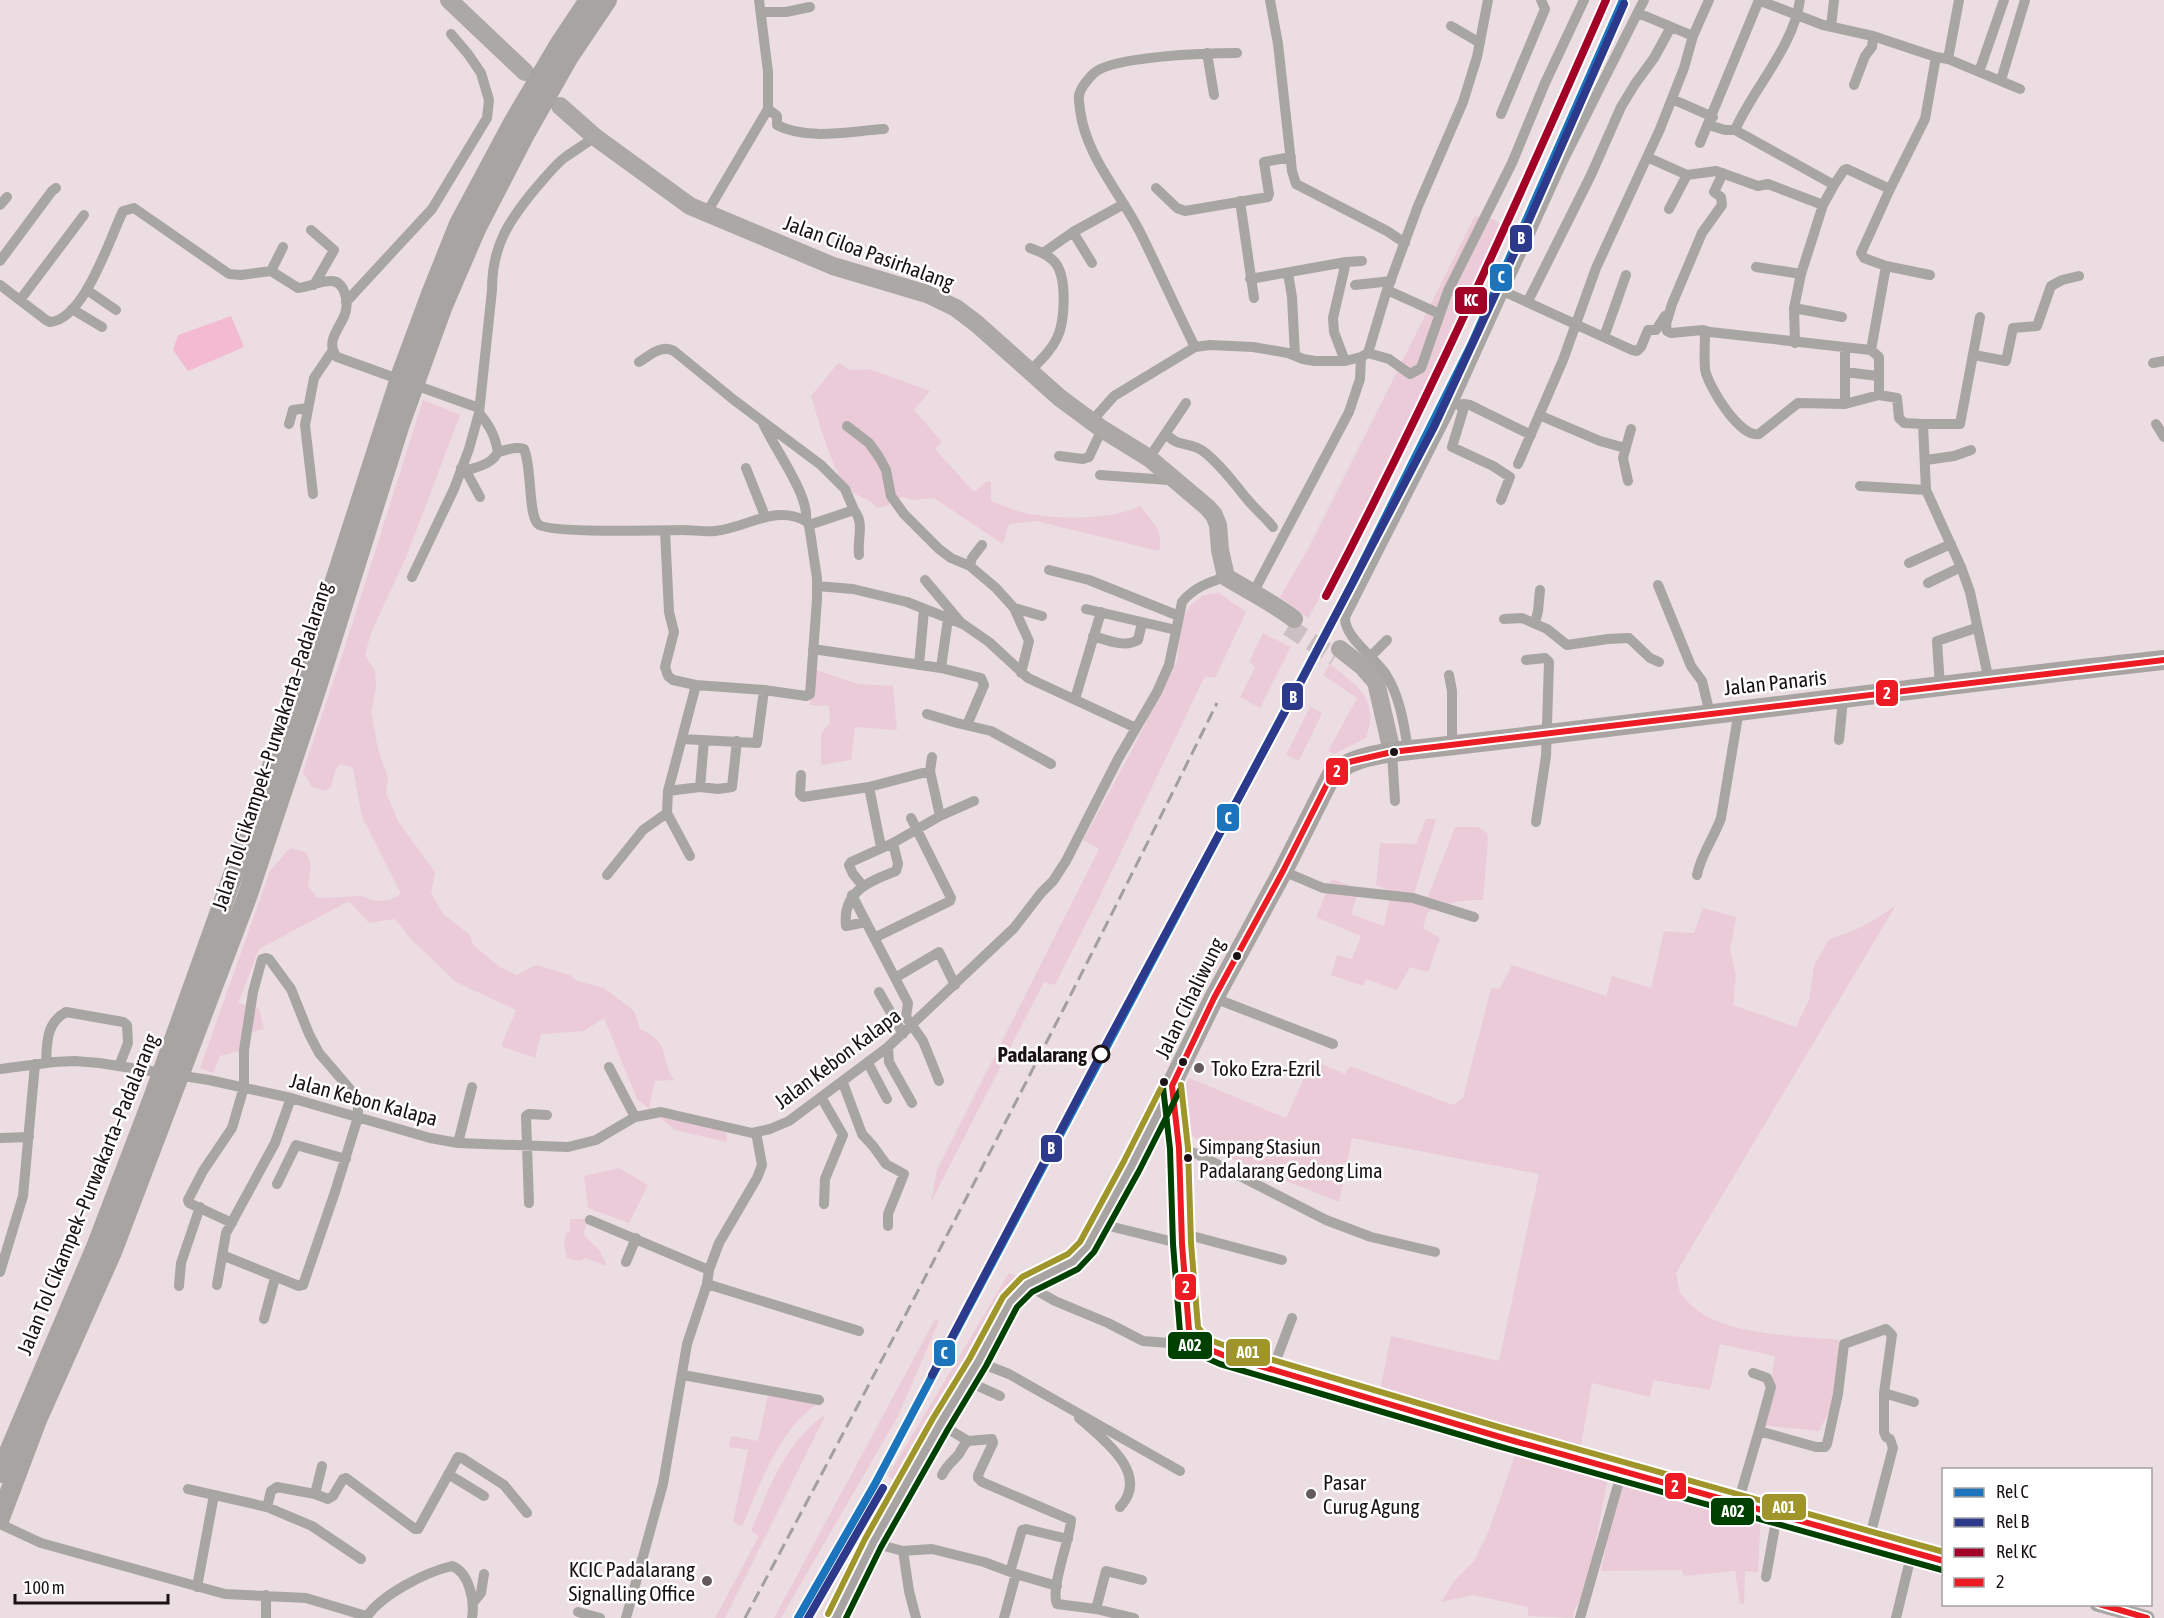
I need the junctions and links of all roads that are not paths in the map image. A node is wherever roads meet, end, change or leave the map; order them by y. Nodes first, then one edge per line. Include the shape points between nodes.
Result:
1 (449, 0) edge
2 (589, 0) edge
3 (608, 0) edge
4 (759, 0) edge
5 (1270, 0) edge
6 (1488, 0) edge
7 (1541, 0) edge
8 (1584, 0) edge
9 (1644, 0) edge
10 (1709, 0) edge
11 (1800, 0) edge
12 (1834, 0) edge
13 (1959, 0) edge
14 (2004, 0) edge
15 (2025, 0) edge
16 (1763, 1) edge
17 (810, 7) dead end
18 (761, 12) junction
19 (1638, 13) junction
20 (1798, 15) junction
21 (1451, 26) dead end
22 (1671, 27) junction
23 (1831, 27) junction
24 (451, 34) dead end
25 (1693, 36) junction
26 (1873, 36) junction
27 (1480, 43) junction
28 (1207, 52) junction
29 (1237, 53) dead end
30 (1936, 57) junction
31 (1948, 59) junction
32 (525, 72) dead end
33 (1979, 72) junction
34 (2001, 80) junction
35 (1854, 86) dead end
36 (2020, 88) dead end
37 (1214, 95) dead end
38 (1672, 99) junction
39 (560, 106) dead end
40 (768, 109) junction
41 (1501, 114) dead end
42 (1711, 121) junction
43 (884, 129) dead end
44 (1735, 130) junction
45 (595, 137) junction
46 (1700, 143) dead end
47 (1290, 157) junction
48 (1647, 157) junction
49 (1723, 173) junction
50 (1687, 175) junction
51 (1833, 185) junction
52 (1156, 188) dead end
53 (56, 189) dead end
54 (1890, 189) junction
55 (1240, 201) junction
56 (1124, 204) junction
57 (1823, 205) junction
58 (1670, 209) dead end
59 (706, 214) junction
60 (84, 216) dead end
61 (311, 230) dead end
62 (1073, 232) junction
63 (1405, 243) junction
64 (283, 247) dead end
65 (1030, 248) dead end
66 (1043, 253) junction
67 (0, 261) edge
68 (1362, 261) dead end
69 (1346, 262) junction
70 (1092, 263) dead end
71 (1886, 266) junction
72 (1756, 267) dead end
73 (270, 271) junction
74 (1288, 273) junction
75 (1801, 273) junction
76 (1626, 275) dead end
77 (1930, 275) dead end
78 (2079, 276) dead end
79 (1250, 279) junction
80 (0, 285) edge
81 (315, 285) junction
82 (1354, 285) dead end
83 (1389, 285) junction
84 (87, 290) junction
85 (1505, 292) junction
86 (1254, 298) dead end
87 (20, 300) junction
88 (1528, 301) junction
89 (346, 302) junction
90 (1672, 304) junction
91 (1794, 308) junction
92 (72, 309) junction
93 (116, 310) dead end
94 (1440, 314) junction
95 (1842, 317) dead end
96 (1980, 317) dead end
97 (1575, 324) junction
98 (102, 327) dead end
99 (1705, 331) junction
100 (1604, 337) junction
101 (1796, 343) junction
102 (1196, 347) junction
103 (1845, 349) junction
104 (333, 350) junction
105 (1871, 350) junction
106 (1294, 355) junction
107 (1364, 355) junction
108 (1974, 355) junction
109 (1345, 361) junction
110 (639, 363) dead end
111 (1030, 371) junction
112 (1845, 372) junction
113 (1878, 376) junction
114 (1879, 395) junction
115 (1186, 403) dead end
116 (1465, 404) junction
117 (1845, 404) junction
118 (308, 408) junction
119 (476, 409) junction
120 (1539, 415) junction
121 (762, 421) junction
122 (289, 424) dead end
123 (1923, 424) junction
124 (2156, 424) dead end
125 (847, 426) dead end
126 (1096, 426) junction
127 (1440, 429) junction
128 (1631, 429) dead end
129 (1166, 433) junction
130 (1531, 435) junction
131 (2164, 437) edge
132 (1625, 448) junction
133 (1971, 450) dead end
134 (498, 452) junction
135 (1059, 456) dead end
136 (1926, 456) junction
137 (1149, 458) junction
138 (1518, 464) dead end
139 (746, 468) dead end
140 (464, 469) junction
141 (1100, 476) dead end
142 (1173, 476) junction
143 (1628, 481) dead end
144 (1860, 486) dead end
145 (1926, 490) junction
146 (313, 494) dead end
147 (480, 497) dead end
148 (1501, 500) dead end
149 (854, 510) junction
150 (765, 516) junction
151 (808, 523) junction
152 (1273, 527) dead end
153 (665, 531) junction
154 (1951, 544) junction
155 (982, 545) dead end
156 (860, 555) dead end
157 (1909, 563) dead end
158 (970, 566) junction
159 (1961, 567) junction
160 (1049, 570) dead end
161 (412, 577) dead end
162 (1226, 577) junction
163 (925, 580) dead end
164 (1928, 583) dead end
165 (1658, 585) dead end
166 (817, 586) junction
167 (1540, 590) dead end
168 (1253, 593) junction
169 (1014, 608) junction
170 (1086, 609) dead end
171 (924, 610) junction
172 (1101, 612) junction
173 (1042, 616) dead end
174 (1179, 616) junction
175 (948, 619) junction
176 (1504, 619) dead end
177 (1142, 622) junction
178 (1291, 623) tunnel mouth
179 (1535, 623) junction
180 (963, 624) junction
181 (1976, 628) junction
182 (1176, 630) junction
183 (1093, 636) junction
184 (1387, 640) dead end
185 (813, 649) junction
186 (1337, 653) tunnel mouth
187 (1371, 656) junction
188 (1526, 660) dead end
189 (2164, 660) edge
190 (1659, 662) dead end
191 (919, 665) junction
192 (941, 668) junction
193 (1021, 673) junction
194 (1449, 675) dead end
195 (1989, 681) junction
196 (696, 685) junction
197 (1940, 687) junction
198 (764, 690) junction
199 (1075, 699) junction
200 (1843, 699) junction
201 (1739, 710) junction
202 (927, 714) dead end
203 (1710, 714) junction
204 (967, 724) junction
205 (1136, 728) junction
206 (1546, 735) junction
207 (682, 739) junction
208 (704, 740) junction
209 (1839, 740) dead end
210 (737, 741) junction
211 (1452, 747) junction
212 (1400, 751) junction
213 (932, 757) dead end
214 (1051, 764) dead end
215 (930, 771) junction
216 (801, 776) dead end
217 (700, 787) junction
218 (869, 787) junction
219 (668, 791) junction
220 (974, 801) dead end
221 (1395, 801) dead end
222 (667, 813) junction
223 (940, 816) junction
224 (911, 818) dead end
225 (1536, 822) dead end
226 (916, 829) junction
227 (893, 843) junction
228 (881, 847) junction
229 (690, 856) dead end
230 (1283, 871) junction
231 (607, 875) dead end
232 (1697, 875) dead end
233 (863, 886) junction
234 (852, 895) junction
235 (1474, 917) dead end
236 (866, 922) junction
237 (874, 938) junction
238 (896, 978) junction
239 (955, 985) junction
240 (879, 992) dead end
241 (1214, 998) junction
242 (912, 1026) junction
243 (903, 1034) junction
244 (1333, 1044) dead end
245 (888, 1047) junction
246 (41, 1063) junction
247 (868, 1063) junction
248 (119, 1066) junction
249 (609, 1067) dead end
250 (0, 1069) edge
251 (939, 1081) dead end
252 (843, 1083) junction
253 (1172, 1086) junction
254 (244, 1087) junction
255 (472, 1087) dead end
256 (821, 1096) junction
257 (291, 1098) junction
258 (887, 1099) dead end
259 (912, 1103) dead end
260 (547, 1115) dead end
261 (358, 1117) junction
262 (635, 1117) junction
263 (756, 1132) junction
264 (29, 1137) junction
265 (0, 1138) edge
266 (458, 1143) junction
267 (528, 1147) junction
268 (1179, 1148) junction
269 (346, 1159) junction
270 (277, 1184) dead end
271 (529, 1203) dead end
272 (824, 1203) dead end
273 (200, 1207) junction
274 (590, 1220) dead end
275 (232, 1223) junction
276 (1101, 1224) junction
277 (888, 1226) dead end
278 (0, 1230) edge
279 (13, 1233) junction
280 (636, 1238) junction
281 (1181, 1239) junction
282 (1435, 1252) dead end
283 (222, 1255) junction
284 (1282, 1260) dead end
285 (626, 1262) dead end
286 (709, 1270) junction
287 (0, 1272) edge
288 (274, 1278) junction
289 (707, 1284) junction
290 (217, 1285) dead end
291 (1027, 1285) junction
292 (179, 1286) dead end
293 (1292, 1318) dead end
294 (264, 1319) dead end
295 (859, 1331) dead end
296 (1193, 1338) junction
297 (978, 1362) junction
298 (1275, 1370) junction
299 (1753, 1373) dead end
300 (683, 1375) junction
301 (967, 1381) junction
302 (1884, 1393) junction
303 (1000, 1396) dead end
304 (819, 1400) dead end
305 (1914, 1402) dead end
306 (1066, 1405) junction
307 (940, 1424) junction
308 (1759, 1431) junction
309 (968, 1441) junction
310 (322, 1466) dead end
311 (1180, 1471) dead end
312 (1622, 1471) junction
313 (0, 1473) edge
314 (448, 1474) junction
315 (942, 1474) dead end
316 (188, 1488) dead end
317 (315, 1494) junction
318 (214, 1495) junction
319 (484, 1496) dead end
320 (1738, 1503) junction
321 (267, 1507) junction
322 (1120, 1507) dead end
323 (527, 1513) dead end
324 (1777, 1515) junction
325 (0, 1518) edge
326 (0, 1524) edge
327 (1068, 1539) junction
328 (1869, 1540) junction
329 (873, 1543) junction
330 (903, 1551) junction
331 (1912, 1552) junction
332 (361, 1559) dead end
333 (1942, 1560) edge
334 (1013, 1573) junction
335 (484, 1574) dead end
336 (1766, 1577) dead end
337 (1142, 1580) dead end
338 (1057, 1586) junction
339 (197, 1587) junction
340 (266, 1595) junction
341 (473, 1603) junction
342 (2101, 1606) edge
343 (1096, 1609) junction
344 (578, 1612) dead end
345 (1111, 1616) edge
346 (366, 1617) edge
347 (266, 1618) edge
348 (472, 1618) edge
349 (600, 1618) edge
350 (626, 1618) edge
351 (836, 1618) edge
352 (916, 1618) edge
353 (1004, 1618) edge
354 (1134, 1618) edge
355 (1580, 1618) edge
356 (1896, 1618) edge
357 (2147, 1618) edge

1 - 32 main road
2 - 313 highway, Jalan Tol Cikampek–Purwakarta–Padalarang via 513,123 459,224 431,294 302,683 153,1098 96,1247
3 - 325 highway, Jalan Tol Cikampek–Purwakarta–Padalarang via 568,58 525,134 476,229 442,308 400,424 247,897 112,1252 37,1420
4 - 18 street
5 - 47 street
6 - 27 street
7 - 41 street via 1545,9
8 - 94 street
9 - 19 street
10 - 25 street
11 - 20 street
12 - 23 street
13 - 31 street
14 - 33 street
15 - 34 street
16 - 20 street
16 - 42 street
17 - 18 street
18 - 40 street
19 - 22 street
19 - 85 street via 1563,161
20 - 23 street
20 - 44 street
21 - 27 street
22 - 25 street
22 - 88 street via 1621,107
23 - 26 street
24 - 89 street via 481,73 489,100 487,118 432,209
25 - 38 street
26 - 30 street
26 - 35 street
27 - 63 street via 1463,102
28 - 29 street
28 - 37 street
28 - 56 street via 1108,66 1095,72 1082,88 1078,97 1087,140
30 - 31 street
30 - 54 street via 1925,119
31 - 33 street
33 - 34 street
34 - 36 street
38 - 42 street
38 - 48 street
39 - 45 main road, Jalan Ciloa Pasirhalang
40 - 43 street via 777,116 777,125 804,133
40 - 59 street
42 - 44 street via 1725,130
42 - 46 street
44 - 51 street
45 - 59 main road, Jalan Ciloa Pasirhalang
45 - 119 street via 549,173 505,228 492,274
47 - 55 street via 1264,163 1268,197
47 - 63 street via 1298,186
48 - 50 street
48 - 97 street
49 - 50 street
49 - 57 street via 1758,186 1768,183
49 - 90 street via 1714,192 1721,197 1722,205 1702,233
50 - 58 street
51 - 54 street via 1847,169
51 - 57 street
52 - 55 street via 1185,211
53 - 67 street
54 - 71 street via 1861,254
55 - 79 street
56 - 62 street
56 - 102 street
57 - 75 street
59 - 111 main road, Jalan Ciloa Pasirhalang via 833,266 934,297 977,324
60 - 87 street
61 - 81 street via 334,250
62 - 66 street
62 - 70 street
63 - 83 street
64 - 73 street
65 - 66 street
66 - 111 street via 1059,268 1063,315 1057,338
68 - 69 street
69 - 74 street
69 - 109 street via 1333,327
71 - 77 street
71 - 105 street
72 - 75 street
73 - 81 street via 298,288
73 - 84 street via 241,276 223,272 132,208 123,211
74 - 79 street
74 - 106 street
75 - 91 street
76 - 100 street
78 - 108 street via 2051,286 2037,326 2013,328 2006,361
79 - 86 street
80 - 87 street
81 - 89 street via 336,282 345,292
82 - 83 street
83 - 94 street
83 - 107 street
84 - 92 street
84 - 93 street
85 - 88 street
85 - 127 street
87 - 92 street via 50,322
88 - 97 street
89 - 104 street
90 - 99 street via 1666,324 1668,331
90 - 100 street via 1659,328 1648,330 1637,351
91 - 95 street
91 - 101 street
92 - 98 street
94 - 107 street via 1420,368 1410,374 1389,359
96 - 108 street
97 - 100 street
97 - 120 street
99 - 101 street
99 - 117 street via 1705,371 1722,408 1750,433 1760,434 1798,403
101 - 103 street
102 - 106 street via 1231,345
102 - 126 street via 1114,396
103 - 105 street
103 - 112 street
104 - 118 street via 314,378
104 - 119 street via 344,360
105 - 113 street via 1879,357
106 - 109 street via 1315,361
107 - 109 street
107 - 168 street via 1349,412
108 - 123 street via 1959,424
110 - 121 street via 660,349 669,348
111 - 126 main road, Jalan Ciloa Pasirhalang
112 - 113 street
112 - 117 street
113 - 114 street
114 - 117 street
114 - 123 street via 1897,398 1899,418 1904,423
115 - 129 street
116 - 127 street
116 - 130 street
116 - 148 street via 1452,447 1510,477
118 - 122 street via 295,409
118 - 146 street via 305,425
119 - 134 street via 489,425
119 - 140 street
120 - 130 street
120 - 132 street
121 - 149 street via 839,481
121 - 151 street via 795,481
123 - 136 street
124 - 131 street
125 - 158 street via 869,443 879,457 891,496 903,514 939,549
126 - 135 street via 1089,457
126 - 137 main road, Jalan Ciloa Pasirhalang
127 - 187 street via 1345,617 1349,633
128 - 132 street
129 - 137 street
129 - 152 street via 1183,446 1204,452
130 - 138 street
132 - 143 street
133 - 136 street via 1954,456
134 - 140 street via 494,460
134 - 153 street via 524,449 538,525 568,530
136 - 145 street
137 - 142 main road, Jalan Ciloa Pasirhalang
139 - 150 street
140 - 147 street
140 - 161 street
141 - 142 street via 1168,480
142 - 162 main road, Jalan Ciloa Pasirhalang via 1214,514
144 - 145 street
145 - 154 street
149 - 151 street
149 - 156 street via 861,521
150 - 151 street via 796,516
150 - 153 street via 717,531
151 - 166 street
153 - 196 street via 669,612 674,632 665,667 673,680
154 - 157 street
154 - 159 street
155 - 158 street
158 - 169 street
159 - 164 street
159 - 181 street
160 - 174 street via 1089,580
162 - 168 main road
162 - 174 street, Jalan Kebon Kalapa via 1188,594
163 - 180 street
165 - 203 street via 1691,666 1702,681
166 - 171 street via 853,589
166 - 185 street
167 - 179 street
168 - 178 main road via 1261,605
169 - 173 street
169 - 193 street via 1029,641
170 - 172 street
171 - 175 street
171 - 191 street
172 - 177 street
172 - 183 street
174 - 182 street, Jalan Kebon Kalapa
175 - 180 street
175 - 192 street
176 - 179 street via 1522,618
177 - 182 street
177 - 183 street via 1138,640 1132,643
179 - 190 street via 1567,645 1629,638
180 - 193 street via 989,642
181 - 195 street
181 - 197 street via 1937,641
182 - 205 street, Jalan Kebon Kalapa via 1157,692
183 - 199 street
184 - 187 street
185 - 191 street
185 - 198 street via 810,694
186 - 212 main road via 1383,711
187 - 212 street via 1387,676 1404,722
188 - 206 street via 1545,658 1548,662
189 - 195 highway, Jalan Panaris
191 - 192 street
192 - 204 street via 983,681
193 - 199 street
194 - 211 street
195 - 197 highway, Jalan Panaris
196 - 198 street
196 - 207 street
197 - 200 highway, Jalan Panaris
198 - 210 street via 756,743
199 - 205 street
200 - 201 highway, Jalan Panaris
200 - 209 street
201 - 203 highway, Jalan Panaris
201 - 232 street via 1721,818
202 - 204 street
203 - 206 highway, Jalan Panaris
204 - 214 street via 992,731
205 - 239 street, Jalan Kebon Kalapa via 1053,881 1014,928
206 - 211 highway, Jalan Panaris
206 - 225 street
207 - 208 street
207 - 219 street
208 - 210 street
208 - 217 street
210 - 217 street via 732,787
211 - 212 highway, Jalan Panaris
212 - 221 street via 1395,767
212 - 230 highway, Jalan Cihaliwung via 1349,762 1331,776
213 - 215 street
215 - 218 street
215 - 223 street
216 - 218 street via 803,797
217 - 219 street
218 - 228 street
219 - 222 street
220 - 223 street
222 - 229 street
222 - 231 street via 643,830
223 - 226 street
224 - 226 street
226 - 227 street
226 - 237 street via 950,901
227 - 228 street
227 - 233 street via 896,871
228 - 233 street via 850,862 853,874
230 - 235 street via 1323,888 1413,898
230 - 241 highway, Jalan Cihaliwung
233 - 234 street
234 - 236 street
234 - 236 street via 846,926
236 - 237 street
237 - 238 street
238 - 239 street via 939,952
238 - 242 street via 909,1004 906,1017
239 - 242 street, Jalan Kebon Kalapa
240 - 243 street
241 - 244 street
241 - 253 highway, Jalan Cihaliwung
242 - 243 street, Jalan Kebon Kalapa
242 - 251 street via 923,1041
243 - 245 street, Jalan Kebon Kalapa
245 - 247 street, Jalan Kebon Kalapa
245 - 259 street via 889,1062
246 - 248 street, Jalan Kebon Kalapa via 75,1061
246 - 248 street via 48,1032 66,1012 127,1025 128,1043
246 - 250 street, Jalan Kebon Kalapa
246 - 264 street
247 - 252 street, Jalan Kebon Kalapa
247 - 258 street
248 - 254 street, Jalan Kebon Kalapa
249 - 262 street
252 - 256 street, Jalan Kebon Kalapa
252 - 277 street via 862,1134 886,1164 904,1174 888,1214
253 - 268 street
253 - 276 highway, Jalan Cihaliwung
254 - 257 street, Jalan Kebon Kalapa
254 - 261 street via 244,1050 253,992 259,967 266,957 291,989 320,1053 356,1096
254 - 273 street via 232,1128 188,1198 189,1203
255 - 266 street
256 - 263 street, Jalan Kebon Kalapa via 789,1121
256 - 272 street via 843,1135 825,1179
257 - 261 street, Jalan Kebon Kalapa
257 - 275 street via 275,1143
260 - 267 street via 526,1116
261 - 266 street, Jalan Kebon Kalapa
261 - 269 street
262 - 263 street, Jalan Kebon Kalapa via 661,1112
262 - 267 street, Jalan Kebon Kalapa via 596,1140 576,1146
263 - 286 street via 762,1165 719,1243
264 - 265 street
264 - 279 street via 23,1196
266 - 267 street, Jalan Kebon Kalapa
267 - 271 street
268 - 281 street
268 - 282 street via 1326,1220 1371,1237
269 - 270 street via 296,1145
269 - 288 street via 305,1282 299,1286
273 - 275 street
273 - 292 street via 180,1263
274 - 280 street
275 - 283 street
276 - 281 street
276 - 291 highway, Jalan Cihaliwung via 1073,1261
278 - 279 street
279 - 287 street
280 - 285 street
280 - 286 street
281 - 284 street
281 - 296 street via 1189,1330
283 - 288 street
283 - 290 street
286 - 289 street
288 - 294 street
289 - 295 street
289 - 300 street via 687,1344
291 - 296 street via 1143,1341 1169,1343
291 - 297 highway, Jalan Cihaliwung via 1010,1302
293 - 298 street
296 - 298 street via 1210,1351
297 - 301 highway, Jalan Cihaliwung
297 - 306 street via 1010,1374
298 - 312 street
299 - 308 street via 1767,1378 1772,1387
300 - 304 street
300 - 350 street via 663,1484
301 - 303 street
301 - 307 highway, Jalan Cihaliwung
302 - 305 street
302 - 308 street via 1892,1335 1886,1329 1844,1344 1826,1446 1819,1448
302 - 328 street via 1884,1432 1893,1448
306 - 311 street
306 - 322 street via 1103,1440 1128,1471 1131,1489
307 - 309 street
307 - 329 highway, Jalan Cihaliwung
308 - 320 street
309 - 315 street
309 - 327 street via 991,1438 993,1442 978,1478 1071,1520
310 - 317 street
312 - 320 street
312 - 355 street
314 - 317 street via 418,1529 346,1478 332,1497
314 - 319 street
314 - 323 street via 456,1459 462,1458 504,1485
316 - 318 street
317 - 321 street via 277,1487 271,1491
318 - 321 street
318 - 339 street
320 - 324 street
321 - 332 street via 312,1526
324 - 328 street
324 - 336 street
326 - 339 street via 41,1543
327 - 334 street via 1022,1530
327 - 338 street
328 - 331 street
329 - 330 street
329 - 351 highway, Jalan Cihaliwung
330 - 334 street via 932,1549
330 - 352 street
331 - 333 street
331 - 356 street
334 - 338 street
334 - 353 street
335 - 341 street via 481,1593
337 - 343 street via 1106,1571
338 - 343 street via 1058,1604
339 - 340 street via 225,1594
340 - 346 street via 306,1598
340 - 347 street
341 - 346 street via 467,1580 456,1567 449,1566 402,1588
341 - 348 street
342 - 357 street
343 - 345 street
344 - 349 street
345 - 354 street

